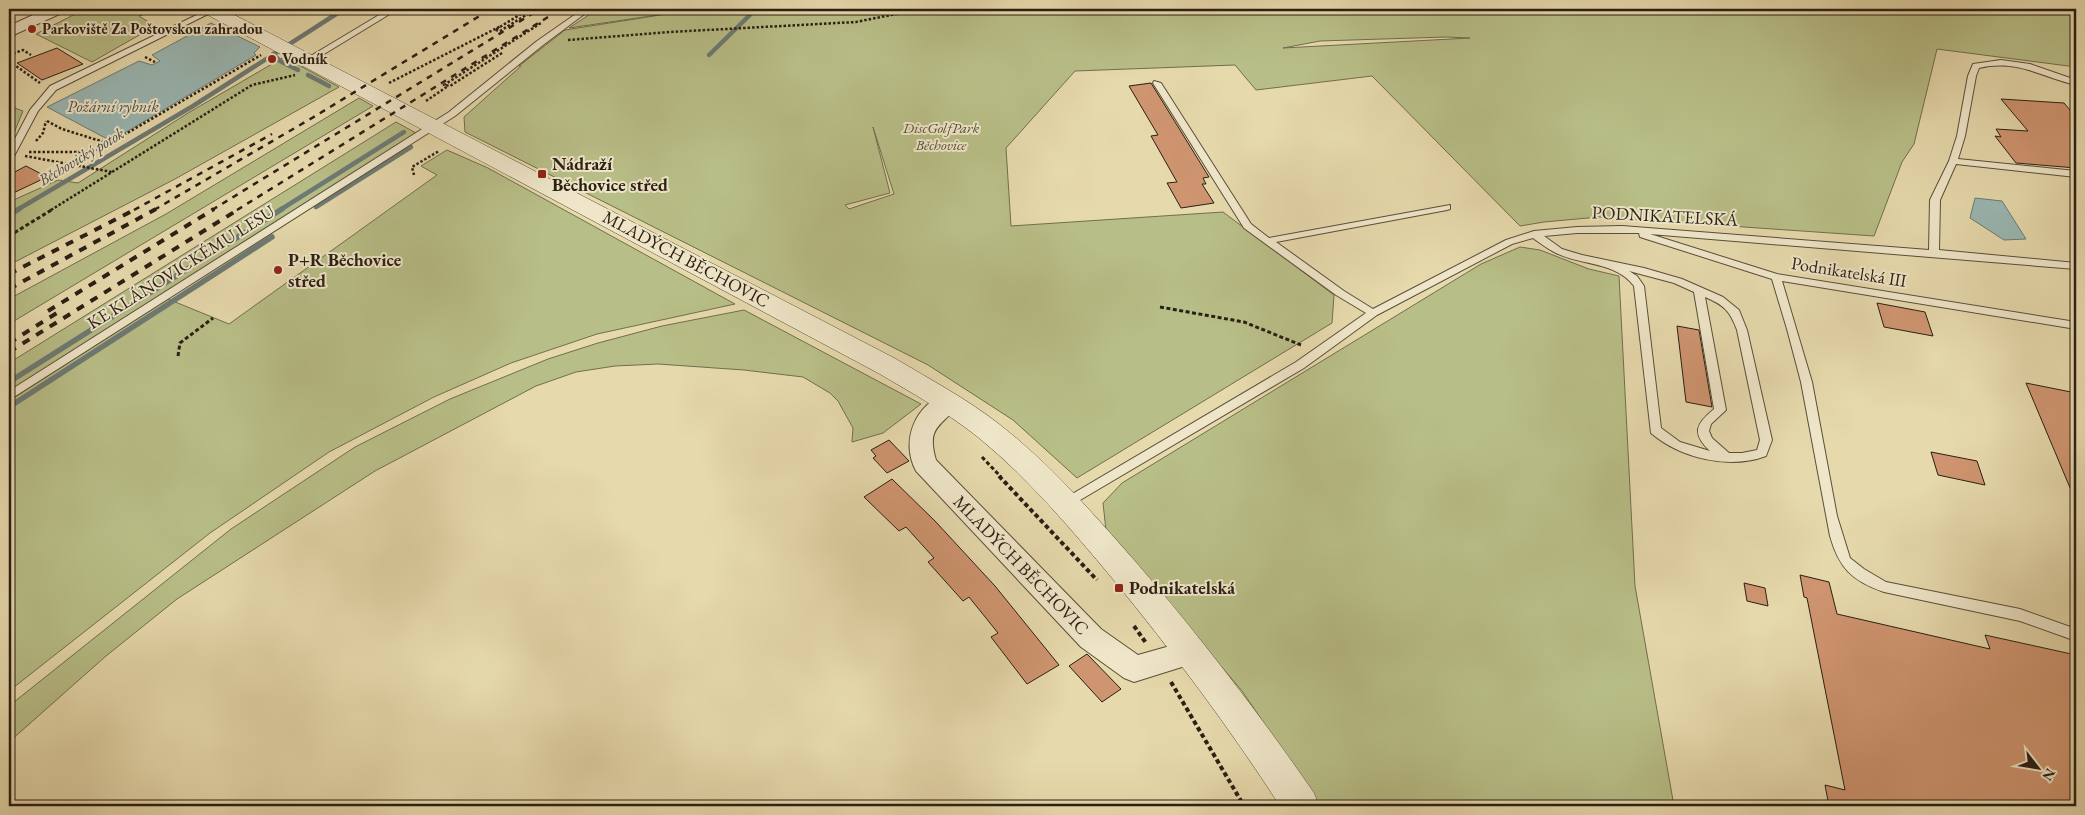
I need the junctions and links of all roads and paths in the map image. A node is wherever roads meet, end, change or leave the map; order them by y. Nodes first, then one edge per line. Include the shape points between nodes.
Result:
1 (58, 9) edge
2 (211, 9) edge
3 (394, 9) edge
4 (529, 9) edge
5 (536, 9) edge
6 (587, 9) edge
7 (921, 9) edge
8 (547, 19) dead end
9 (545, 25) dead end
10 (501, 26) junction
11 (9, 32) edge
12 (540, 43) junction
13 (262, 54) dead end
14 (9, 55) edge
15 (31, 55) dead end
16 (145, 57) dead end
17 (294, 58) junction
18 (9, 60) edge
19 (156, 62) dead end
20 (40, 83) dead end
21 (389, 83) dead end
22 (1157, 83) dead end
23 (2076, 83) edge
24 (449, 86) junction
25 (426, 101) dead end
26 (47, 121) dead end
27 (434, 126) junction
28 (110, 144) junction
29 (428, 156) dead end
30 (9, 158) edge
31 (1953, 161) junction
32 (113, 172) junction
33 (2076, 174) edge
34 (414, 175) dead end
35 (1447, 207) dead end
36 (1622, 229) junction
37 (1534, 234) junction
38 (9, 236) edge
39 (1267, 241) junction
40 (1934, 253) junction
41 (1610, 264) junction
42 (2076, 266) edge
43 (1776, 277) junction
44 (1699, 289) junction
45 (1160, 307) dead end
46 (1373, 313) junction
47 (213, 318) dead end
48 (2076, 325) edge
49 (1318, 352) junction
50 (178, 356) dead end
51 (9, 396) edge
52 (947, 402) junction
53 (976, 450) dead end
54 (1726, 457) junction
55 (1066, 503) junction
56 (1100, 583) dead end
57 (1130, 619) dead end
58 (2076, 635) edge
59 (1191, 652) junction
60 (1159, 663) junction
61 (1244, 806) edge
62 (1301, 806) edge

1 - 11 street
2 - 17 street, MLADÝCH BĚCHOVIC
2 - 30 lane via 53,88 34,110
3 - 17 lane
4 - 10 path
5 - 10 path via 500,31 495,30
6 - 12 lane, KE KLÁNOVICKÉMU LESU
7 - 12 path via 856,22
8 - 24 path via 444,85
9 - 24 path
10 - 21 path
12 - 27 lane, KE KLÁNOVICKÉMU LESU
13 - 28 path
14 - 15 path via 23,50
16 - 19 path
17 - 27 street, MLADÝCH BĚCHOVIC
17 - 32 path
18 - 20 path
22 - 39 lane via 1247,226
23 - 31 lane via 2022,64 1989,62 1976,66
24 - 25 path
26 - 28 path via 68,132 99,138
27 - 51 lane, KE KLÁNOVICKÉMU LESU
27 - 52 street, MLADÝCH BĚCHOVIC via 878,361
28 - 30 path via 89,152 44,150
29 - 34 path via 412,167
30 - 32 path via 31,156
31 - 33 lane
31 - 40 lane via 1935,200
32 - 38 path
35 - 39 lane
36 - 37 lane, PODNIKATELSKÁ
36 - 40 lane, PODNIKATELSKÁ
36 - 43 lane, Podnikatelská Ⅲ
37 - 41 lane via 1559,251
37 - 46 lane, PODNIKATELSKÁ via 1509,242
39 - 46 lane
40 - 42 lane, PODNIKATELSKÁ
41 - 44 lane
41 - 54 lane via 1633,278 1639,286 1655,430 1685,448
43 - 48 lane, Podnikatelská Ⅲ
43 - 58 lane via 1789,313 1814,416 1837,541 1845,562 1884,588 2020,615
44 - 54 lane via 1720,410 1706,422 1703,432 1708,442
44 - 54 lane via 1735,312 1742,330 1766,440 1762,453 1755,457
45 - 49 path via 1244,322
46 - 49 lane, PODNIKATELSKÁ
47 - 50 path via 180,343
49 - 55 lane, PODNIKATELSKÁ
52 - 55 street, MLADÝCH BĚCHOVIC via 989,431
52 - 60 street, MLADÝCH BĚCHOVIC via 934,412 921,432 920,449 924,464 1091,638 1134,669
53 - 56 path
55 - 59 street, MLADÝCH BĚCHOVIC
57 - 60 path
59 - 60 street, MLADÝCH BĚCHOVIC
59 - 62 street, MLADÝCH BĚCHOVIC
60 - 61 path

